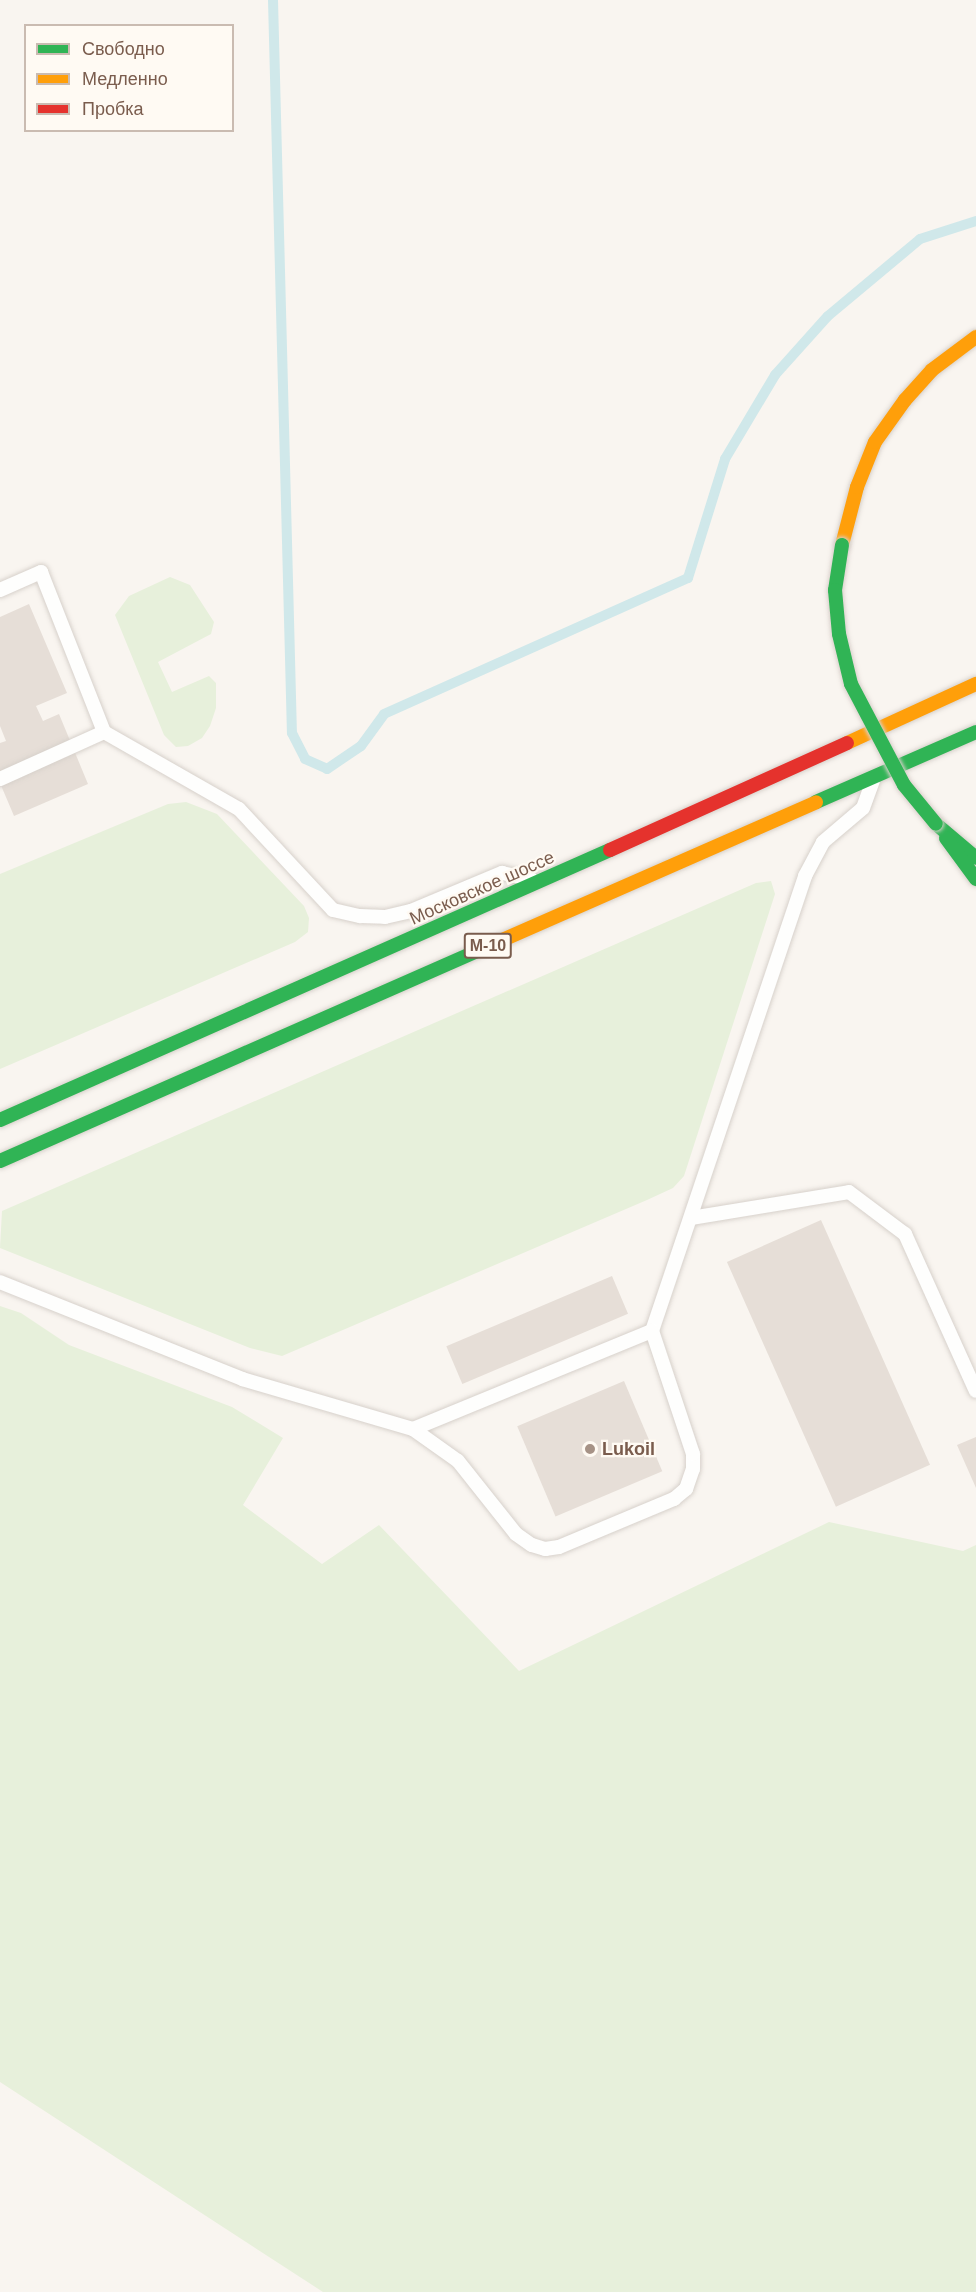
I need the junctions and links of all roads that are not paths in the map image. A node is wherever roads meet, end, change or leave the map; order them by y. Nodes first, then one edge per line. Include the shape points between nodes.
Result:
1 (976, 337) edge
2 (0, 590) edge
3 (976, 684) edge
4 (104, 732) junction
5 (976, 732) edge
6 (875, 776) junction
7 (0, 779) edge
8 (936, 824) junction
9 (976, 858) edge
10 (976, 879) edge
11 (542, 881) junction
12 (0, 1120) edge
13 (0, 1161) edge
14 (691, 1218) junction
15 (0, 1282) edge
16 (652, 1331) junction
17 (976, 1391) edge
18 (413, 1429) junction

1 - 8 main road, bridge via 933,370 875,442 857,487 834,590 851,684 904,785
2 - 4 lane via 41,572
3 - 11 main road, Московское шоссе / М-10
4 - 7 lane
4 - 11 lane via 239,809 333,910 385,917 411,911 502,873
5 - 6 main road, М-10
6 - 13 main road, М-10
6 - 14 lane via 862,808 823,842 805,876
8 - 9 main road
8 - 10 main road
11 - 12 main road, Московское шоссе / М-10
14 - 16 lane
14 - 17 lane via 849,1192 905,1234
15 - 18 lane via 242,1379
16 - 18 lane
16 - 18 lane via 693,1454 693,1470 686,1489 674,1499 560,1547 545,1549 516,1534 458,1461

